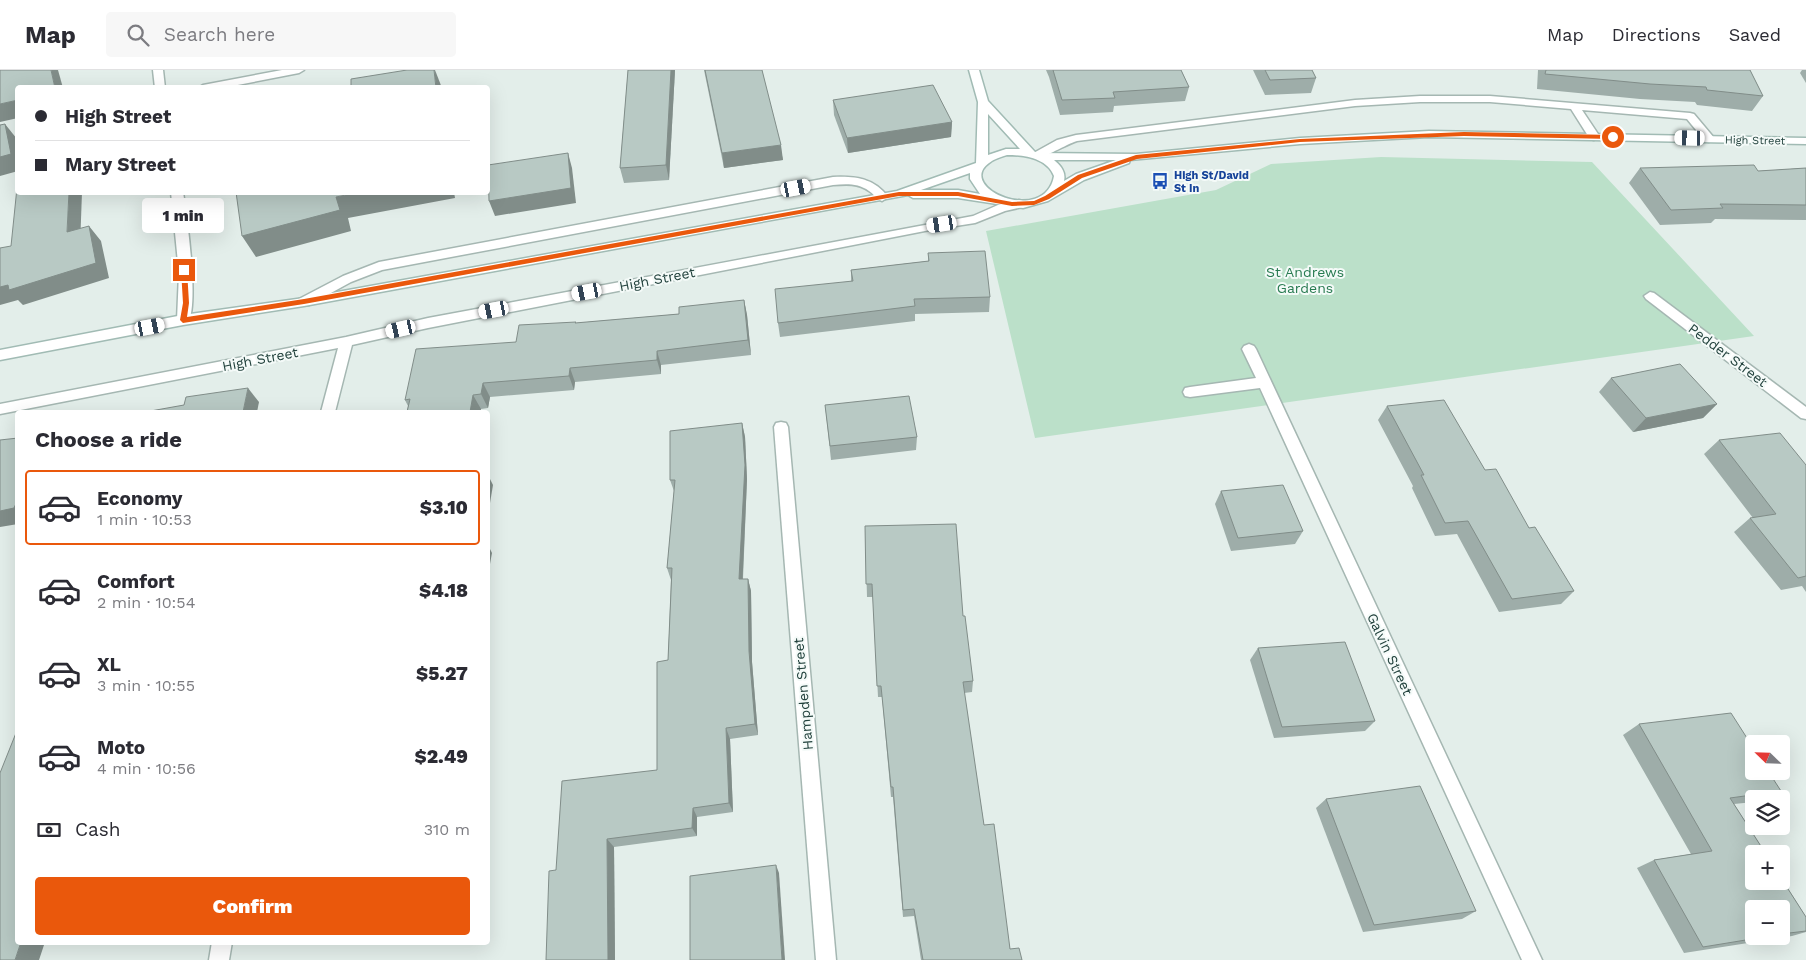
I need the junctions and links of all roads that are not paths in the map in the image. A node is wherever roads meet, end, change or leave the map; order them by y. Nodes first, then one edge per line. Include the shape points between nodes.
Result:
1 (158, 70) edge
2 (299, 70) edge
3 (974, 70) edge
4 (160, 85) edge
5 (219, 85) edge
6 (983, 102) junction
7 (1575, 107) junction
8 (1594, 137) junction
9 (1709, 139) junction
10 (1806, 141) edge
11 (1035, 155) junction
12 (1136, 157) junction
13 (980, 164) junction
14 (899, 194) junction
15 (1052, 194) junction
16 (178, 195) edge
17 (882, 197) junction
18 (997, 200) junction
19 (1019, 204) junction
20 (1650, 296) dead end
21 (304, 302) junction
22 (183, 320) junction
23 (346, 342) junction
24 (1249, 349) dead end
25 (0, 355) edge
26 (1264, 382) junction
27 (1190, 392) dead end
28 (0, 409) edge
29 (329, 410) edge
30 (1806, 414) edge
31 (781, 427) dead end
32 (221, 945) edge
33 (218, 960) edge
34 (826, 960) edge
35 (1532, 960) edge

1 - 4 street
2 - 5 street
3 - 6 street
6 - 11 street
6 - 13 street
7 - 8 street
7 - 9 street via 1690,116
7 - 11 street via 1490,99 1355,103 1076,138
8 - 9 street, High Street
8 - 12 street, High Street via 1464,134 1364,137 1300,140
9 - 10 street, High Street
11 - 12 street, High Street
11 - 13 street via 1006,152 989,157
11 - 15 street via 1050,162 1059,174 1059,182
12 - 15 street, High Street via 1080,177
13 - 14 street via 964,173
13 - 18 street via 974,174 978,187
14 - 17 street
14 - 18 street via 958,194
15 - 19 street via 1034,203
16 - 22 street via 186,303
17 - 21 street
17 - 21 street via 874,186 850,180 833,181 379,266
18 - 19 street
19 - 23 street, High Street via 964,221 447,319
20 - 30 street, Pedder Street
21 - 22 street
22 - 25 street
23 - 28 street, High Street
23 - 29 street
24 - 26 street, Galvin Street
26 - 27 street
26 - 35 street, Galvin Street
31 - 34 street, Hampden Street
32 - 33 street

